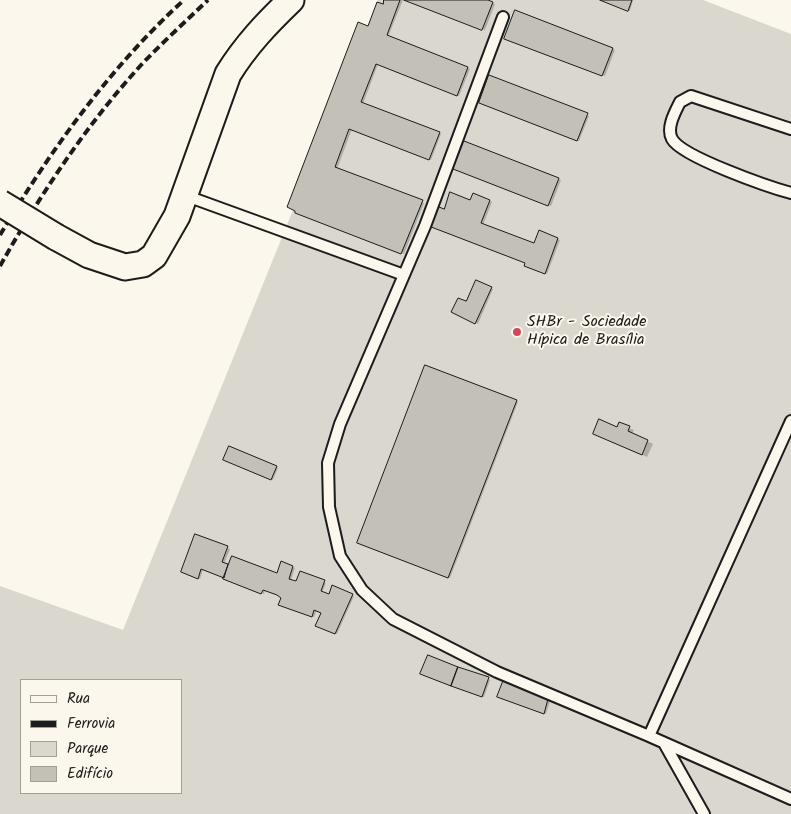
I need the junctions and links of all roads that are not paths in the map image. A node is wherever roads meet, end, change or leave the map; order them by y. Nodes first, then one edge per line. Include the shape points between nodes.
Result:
1 (291, 0) edge
2 (503, 17) dead end
3 (791, 129) edge
4 (791, 193) edge
5 (184, 194) junction
6 (0, 203) edge
7 (404, 275) junction
8 (791, 421) edge
9 (648, 736) junction
10 (664, 743) junction
11 (791, 800) edge
12 (704, 814) edge

1 - 5 street via 262,28 228,74
2 - 7 lane
3 - 4 lane via 691,96 680,102 670,130 675,143 695,155 759,184
5 - 6 street, bridge via 154,256 143,264 125,266 105,262
5 - 7 lane
7 - 9 lane via 340,424 328,463 329,507 340,556 362,590 393,619 497,672
8 - 9 lane
9 - 10 lane
10 - 11 lane
10 - 12 lane

